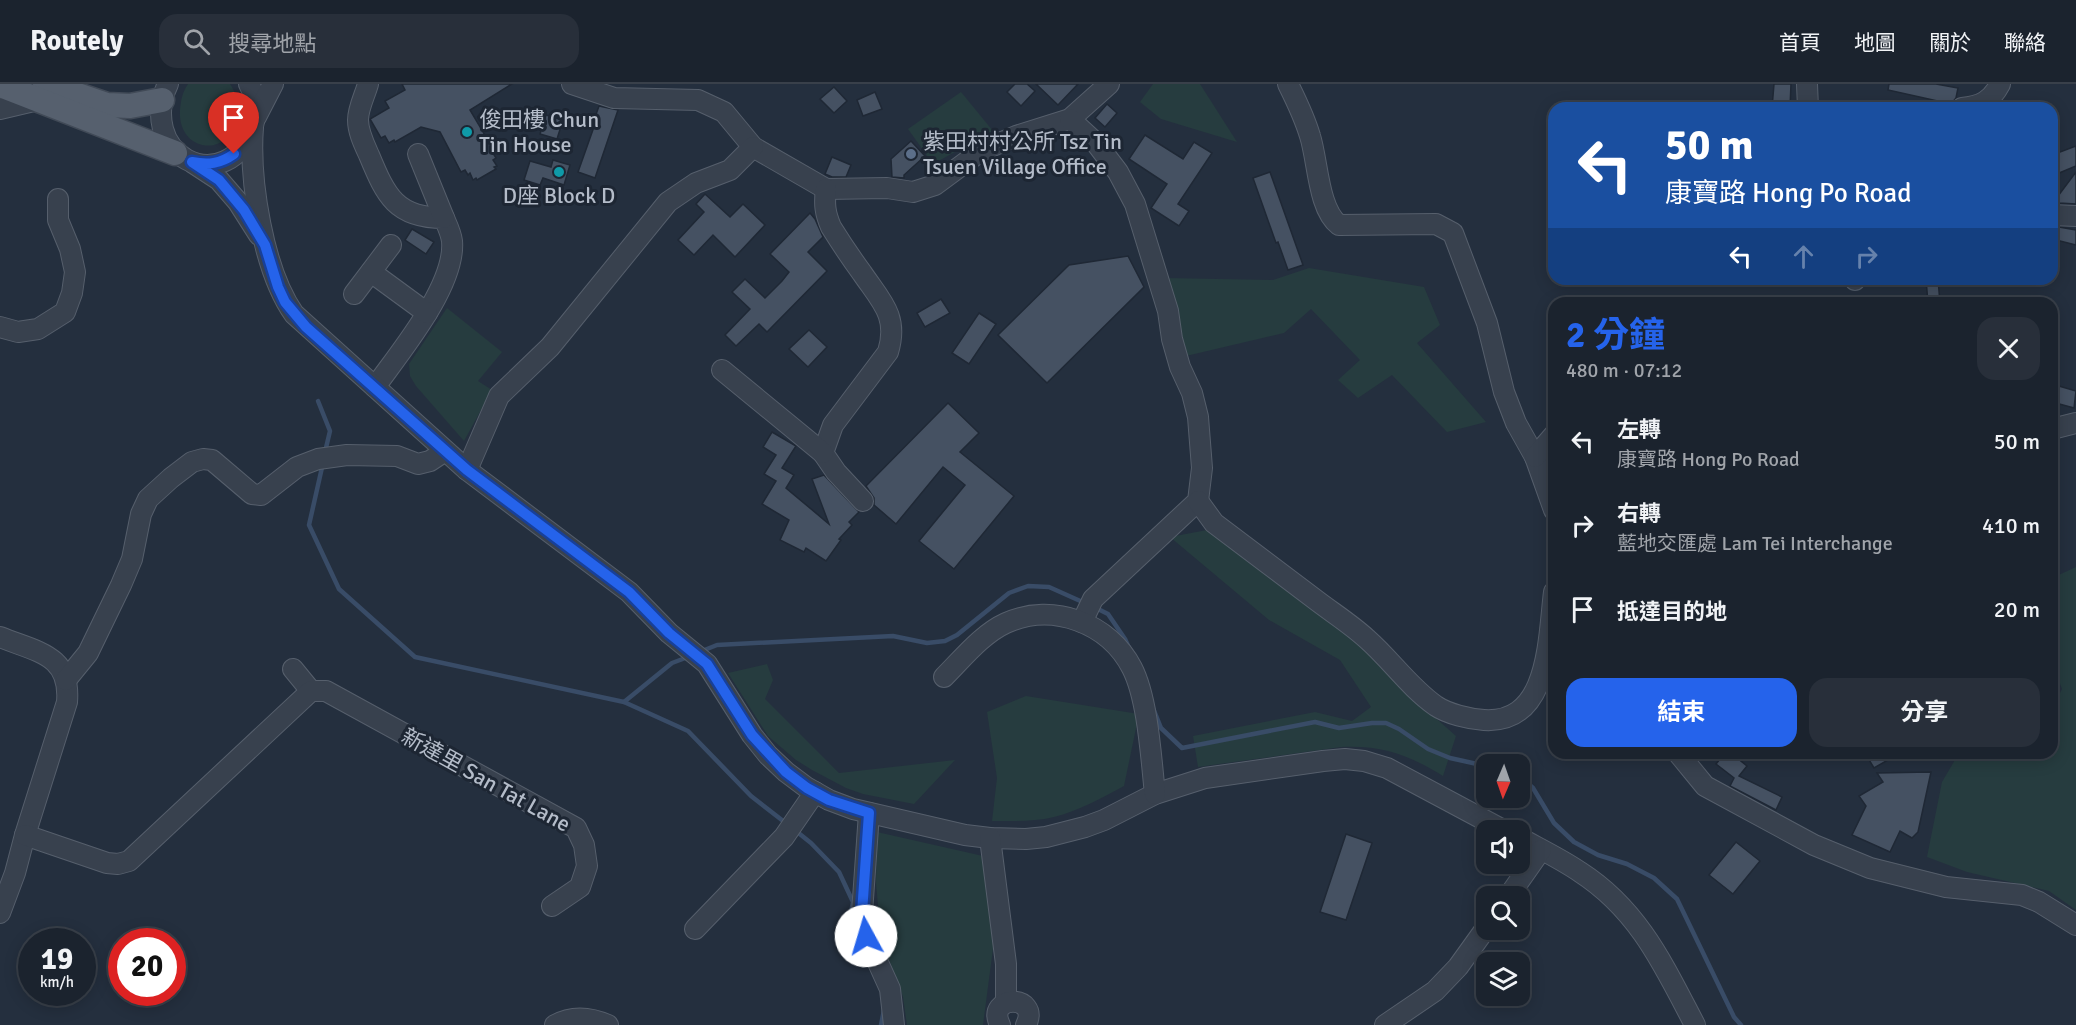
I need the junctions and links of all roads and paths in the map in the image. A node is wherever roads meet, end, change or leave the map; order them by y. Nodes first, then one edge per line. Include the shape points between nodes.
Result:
1 (249, 84) edge
2 (273, 84) edge
3 (368, 84) edge
4 (572, 84) edge
5 (1109, 84) edge
6 (1288, 84) edge
7 (1807, 84) edge
8 (2000, 84) edge
9 (0, 85) edge
10 (47, 88) edge
11 (164, 90) edge
12 (1808, 102) edge
13 (1984, 102) edge
14 (0, 108) edge
15 (1070, 119) junction
16 (254, 123) junction
17 (753, 147) junction
18 (418, 154) dead end
19 (183, 157) junction
20 (826, 189) junction
21 (58, 199) dead end
22 (2058, 215) edge
23 (2076, 216) edge
24 (444, 218) junction
25 (265, 245) junction
26 (391, 245) dead end
27 (371, 272) junction
28 (354, 294) dead end
29 (427, 313) junction
30 (0, 327) edge
31 (722, 370) dead end
32 (375, 387) junction
33 (2076, 423) edge
34 (2058, 428) edge
35 (1548, 442) edge
36 (445, 451) junction
37 (824, 453) junction
38 (1535, 457) junction
39 (467, 470) junction
40 (1548, 493) edge
41 (863, 501) dead end
42 (1198, 501) junction
43 (1082, 622) junction
44 (0, 637) edge
45 (293, 669) dead end
46 (1548, 672) edge
47 (944, 677) dead end
48 (66, 680) junction
49 (311, 691) junction
50 (1683, 759) edge
51 (814, 792) junction
52 (1155, 794) junction
53 (869, 813) junction
54 (1484, 820) edge
55 (25, 835) junction
56 (990, 838) junction
57 (1530, 844) edge
58 (1541, 850) junction
59 (1516, 886) edge
60 (552, 906) dead end
61 (0, 914) edge
62 (2076, 925) edge
63 (695, 929) dead end
64 (1477, 940) edge
65 (1006, 1002) junction
66 (1030, 1022) edge
67 (555, 1025) edge
68 (608, 1025) edge
69 (894, 1025) edge
70 (1000, 1025) edge
71 (1385, 1025) edge
72 (1695, 1025) edge

1 - 16 street via 255,99
2 - 16 street
3 - 24 street via 359,129 386,192 406,210 424,218
4 - 17 street via 614,98 698,100 724,112
5 - 15 street
6 - 38 street via 1311,136 1332,220 1339,225 1436,224 1453,233 1487,324 1504,392
7 - 12 street
8 - 13 street via 1994,96
9 - 10 main road
10 - 11 main road via 107,105 130,105
10 - 14 street
10 - 19 main road
11 - 19 street via 164,132
15 - 20 street via 981,151 935,185 913,192 887,188
15 - 42 street via 1113,165 1135,204 1168,311 1180,367 1198,417 1202,468
16 - 19 street via 242,147 225,161 204,164
16 - 25 street via 253,165
17 - 20 street
17 - 39 street via 730,170 696,183 668,202 550,347 499,396
18 - 24 street
19 - 25 street via 219,180 244,210
20 - 37 street via 825,215 887,309 891,331 888,352 833,425
21 - 30 street via 58,220 75,272 66,312 38,329 18,332
22 - 23 street
24 - 29 street via 452,240 451,259
25 - 32 street via 278,287 294,314
26 - 27 street
27 - 28 street
27 - 29 street
29 - 32 street
31 - 37 street
32 - 36 street
33 - 34 street
35 - 38 street
36 - 39 street
36 - 48 street via 418,464 397,456 318,459 297,467 261,495 252,494 212,460 192,462 148,499 122,585 88,652
37 - 41 street
38 - 40 street
39 - 51 street via 629,592 707,664 752,735 786,772
42 - 43 street via 1093,599
42 - 46 street via 1214,523 1368,639 1437,707 1474,719 1511,716 1533,697
43 - 47 street via 1058,615 1031,616 1006,623 984,637
43 - 52 street via 1112,641 1133,669 1147,729
44 - 48 street via 52,659 61,666
45 - 49 street
48 - 55 street via 67,702
49 - 55 street via 129,861 107,863
49 - 60 street, 新達里 San Tat Lane via 326,691 576,828 587,866 580,887
50 - 62 street via 1705,786 1814,845 1869,868 1946,887 2022,895
51 - 53 street
51 - 63 street via 784,837
52 - 54 street via 1205,778 1323,761 1364,761 1387,768
52 - 56 street via 1104,820 1066,833 1026,839
53 - 56 street
53 - 69 street via 862,913 866,936 890,989
55 - 61 street
56 - 65 street via 1006,964
57 - 58 street
58 - 59 street
58 - 72 street via 1581,872 1624,909 1647,937
64 - 71 street via 1435,991
65 - 66 street via 1022,1003
65 - 70 street via 997,1014
67 - 68 street via 579,1018 593,1018

